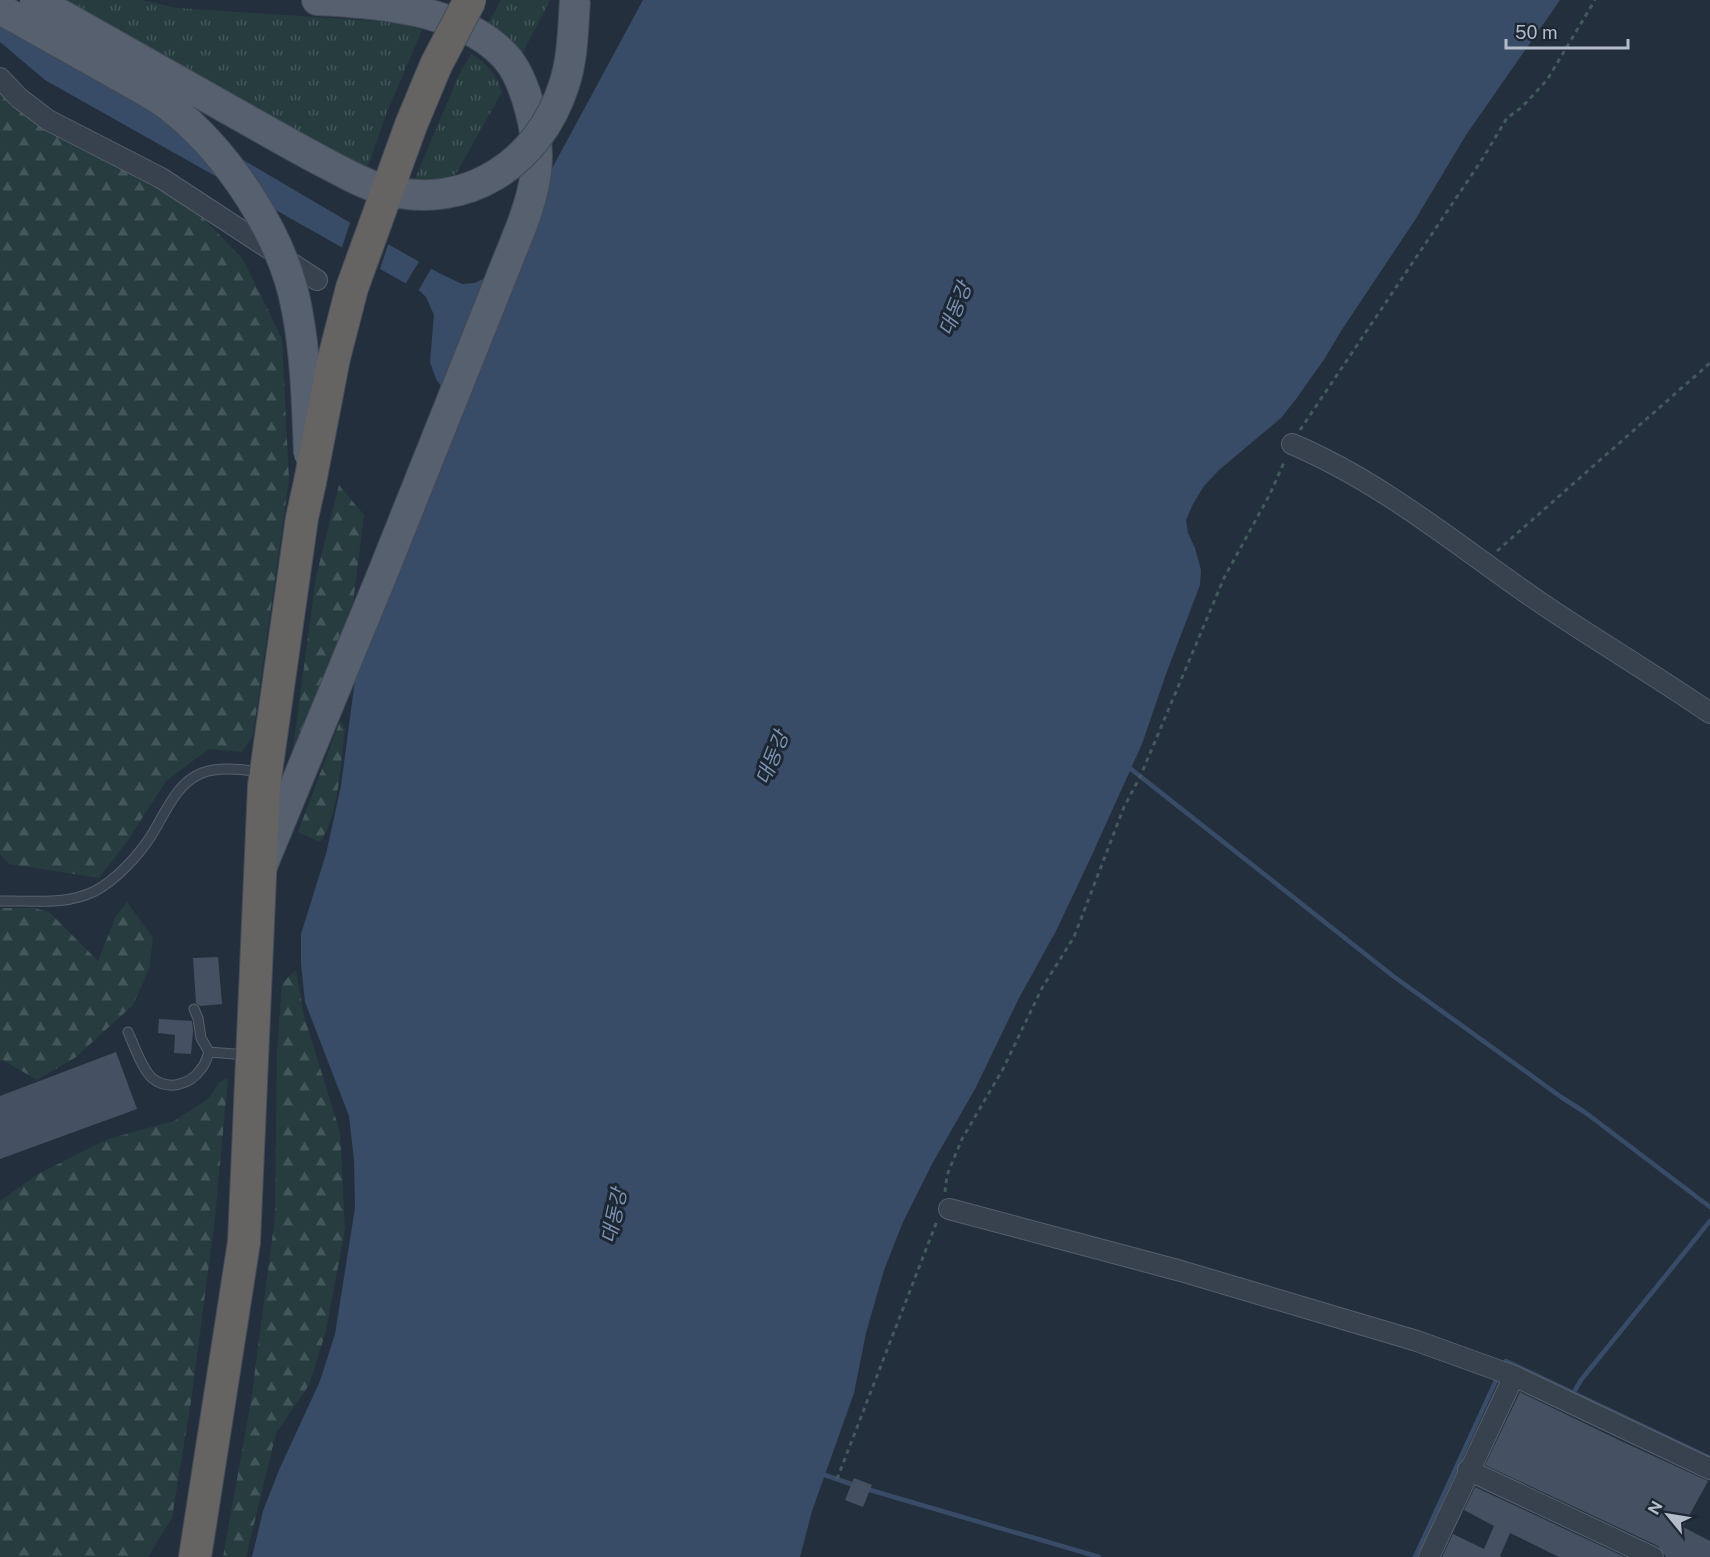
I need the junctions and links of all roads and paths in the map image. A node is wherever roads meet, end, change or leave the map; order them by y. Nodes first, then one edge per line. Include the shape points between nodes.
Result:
1 (35, 0) edge
2 (326, 0) edge
3 (470, 0) edge
4 (575, 0) edge
5 (1595, 0) edge
6 (0, 9) edge
7 (0, 78) edge
8 (317, 280) dead end
9 (1710, 363) edge
10 (1292, 444) junction
11 (310, 482) junction
12 (1484, 562) junction
13 (1710, 713) edge
14 (265, 779) junction
15 (261, 868) junction
16 (0, 901) edge
17 (194, 1010) dead end
18 (128, 1032) dead end
19 (253, 1042) junction
20 (209, 1052) junction
21 (946, 1212) junction
22 (1514, 1376) junction
23 (1710, 1469) edge
24 (1468, 1470) junction
25 (837, 1479) dead end
26 (195, 1557) edge
27 (1429, 1557) edge
28 (1653, 1557) edge

1 - 4 main road, bridge via 358,180 410,195 462,191 504,170 545,129 565,84
2 - 15 main road, bridge via 430,14 491,43 507,57 523,84 536,133 537,172 522,225
3 - 11 highway, bridge via 436,65 411,125 352,288
5 - 10 path via 1547,80 1507,118
6 - 11 main road, bridge via 167,105 195,129 243,187 285,267 297,309 306,386
7 - 8 street via 48,120 161,178
9 - 12 path
10 - 12 street via 1376,486
10 - 21 path via 1270,494 1224,578 1124,807 1074,937 1042,988 1004,1069 962,1139 947,1174
11 - 14 highway
12 - 13 street
14 - 15 highway
14 - 16 lane via 220,770 202,773 173,798 139,853 98,890 67,901
15 - 19 highway
17 - 20 lane
18 - 20 lane via 151,1077 163,1084 180,1085 193,1078
19 - 20 lane
19 - 26 highway via 244,1242
21 - 22 street via 1181,1271 1406,1338
21 - 25 path via 932,1232
22 - 23 street
22 - 24 street
24 - 27 street
24 - 28 street

